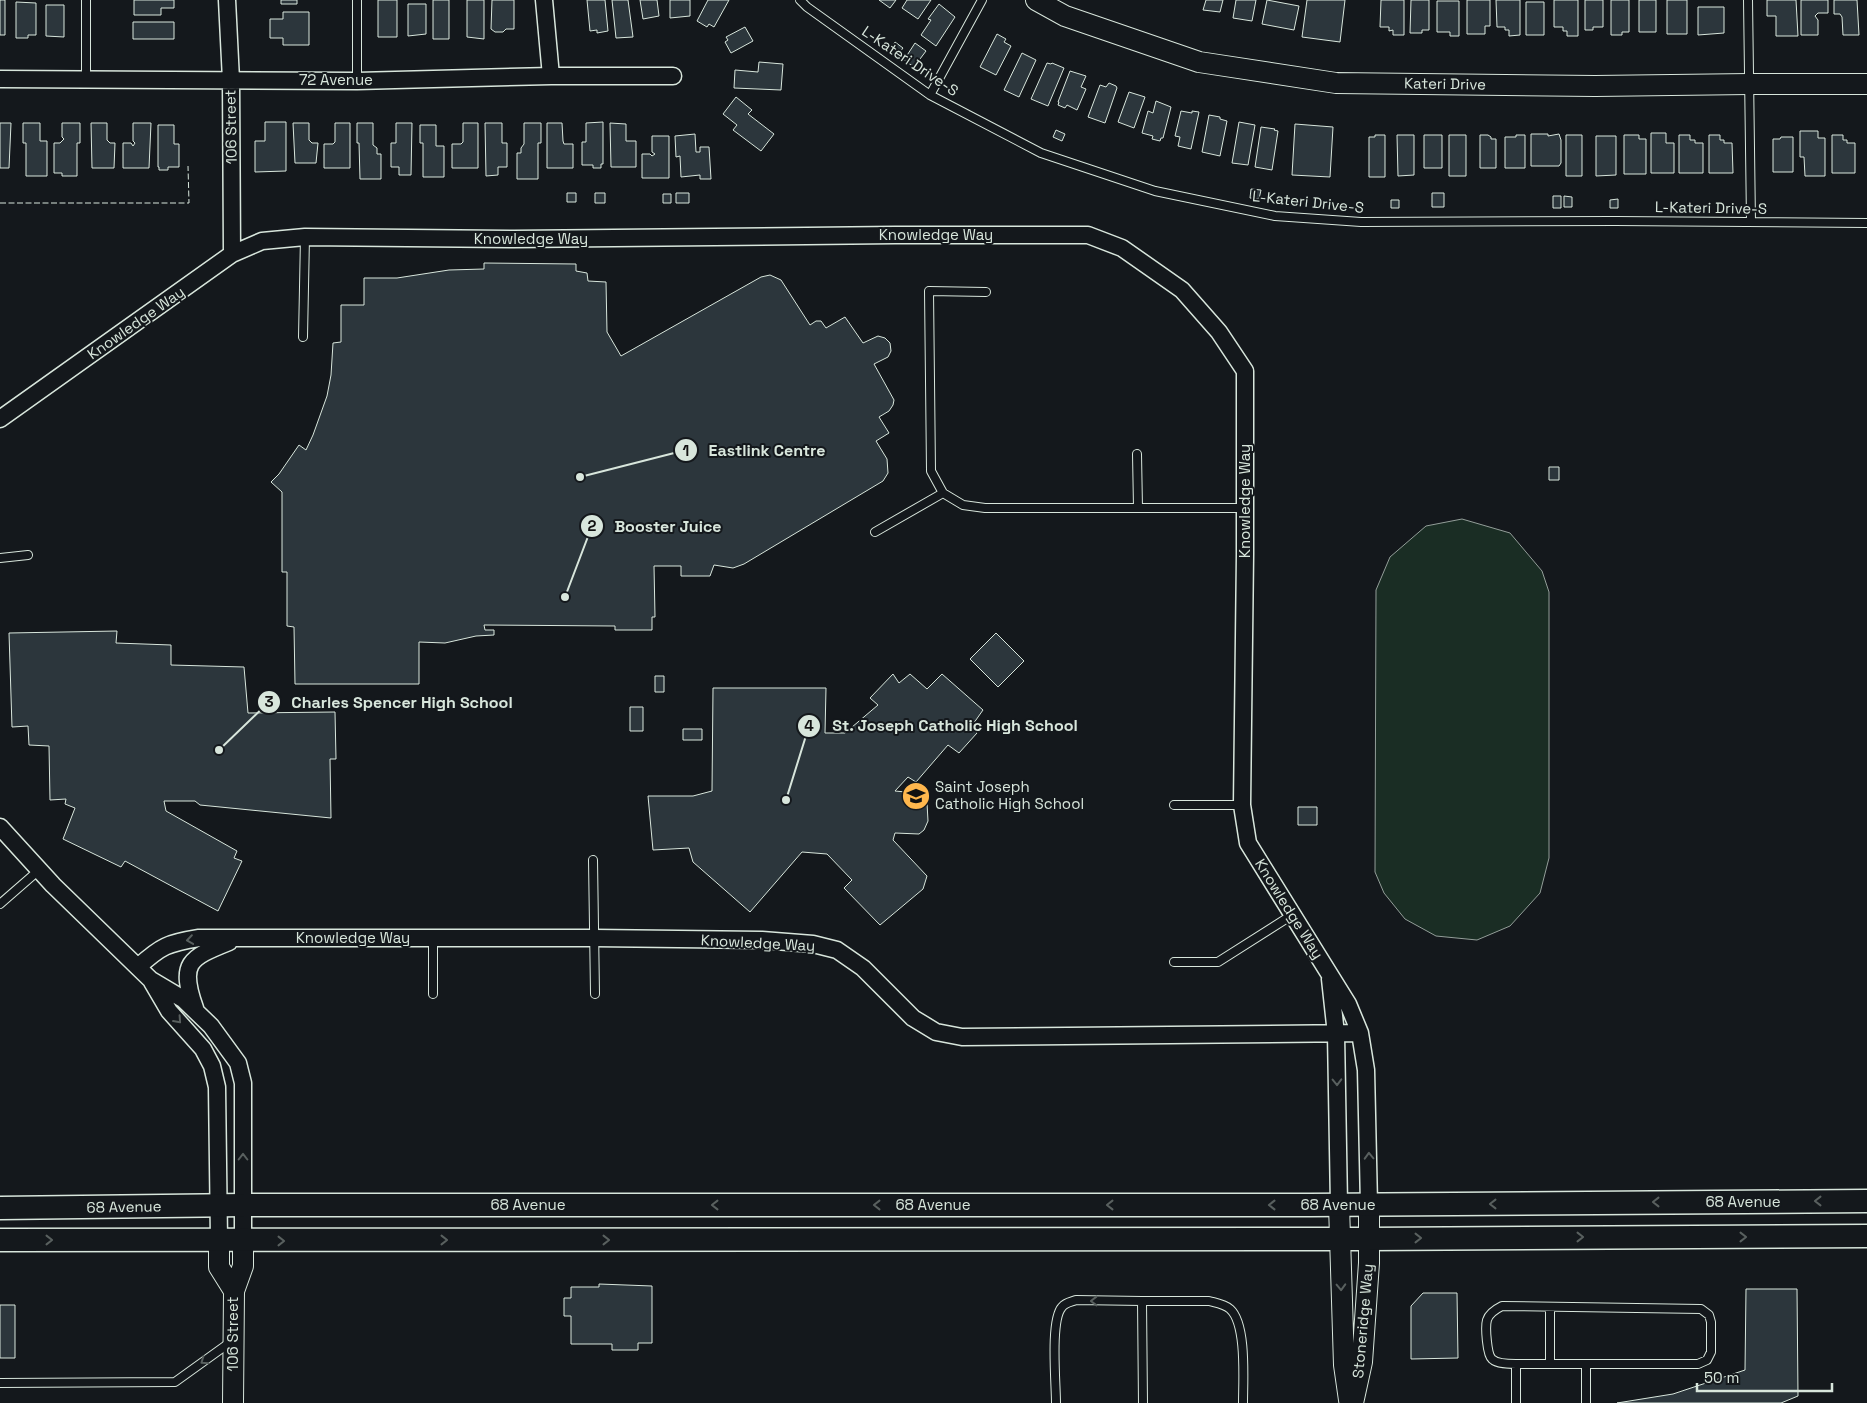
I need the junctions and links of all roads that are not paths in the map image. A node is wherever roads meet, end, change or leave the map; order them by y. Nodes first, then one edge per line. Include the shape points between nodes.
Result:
1 (86, 0) edge
2 (228, 0) edge
3 (357, 0) edge
4 (544, 0) edge
5 (800, 0) edge
6 (982, 0) edge
7 (1036, 0) edge
8 (1748, 0) edge
9 (551, 76) junction
10 (673, 76) dead end
11 (0, 79) edge
12 (86, 79) junction
13 (231, 80) junction
14 (357, 80) junction
15 (1749, 84) junction
16 (1867, 84) edge
17 (930, 95) junction
18 (1752, 222) junction
19 (1867, 223) edge
20 (305, 237) junction
21 (232, 254) junction
22 (986, 292) dead end
23 (303, 337) dead end
24 (0, 419) edge
25 (1137, 454) dead end
26 (943, 493) junction
27 (1138, 508) junction
28 (1245, 508) junction
29 (875, 532) dead end
30 (28, 555) dead end
31 (0, 558) edge
32 (1174, 805) dead end
33 (1242, 805) junction
34 (0, 827) edge
35 (593, 860) dead end
36 (39, 870) junction
37 (0, 904) edge
38 (1292, 915) junction
39 (433, 937) junction
40 (238, 938) junction
41 (594, 938) junction
42 (1174, 962) dead end
43 (138, 967) junction
44 (1329, 974) junction
45 (151, 980) junction
46 (433, 994) dead end
47 (595, 994) dead end
48 (196, 1011) junction
49 (1360, 1033) junction
50 (1336, 1034) junction
51 (1867, 1201) edge
52 (1339, 1205) junction
53 (1369, 1205) junction
54 (218, 1206) junction
55 (244, 1206) junction
56 (0, 1208) edge
57 (1867, 1236) edge
58 (1339, 1239) junction
59 (1369, 1239) junction
60 (0, 1240) edge
61 (219, 1240) junction
62 (243, 1240) junction
63 (234, 1291) junction
64 (1142, 1301) junction
65 (1550, 1307) junction
66 (234, 1340) junction
67 (1516, 1364) junction
68 (1550, 1364) junction
69 (1586, 1364) junction
70 (0, 1383) edge
71 (233, 1403) edge
72 (1056, 1403) edge
73 (1143, 1403) edge
74 (1243, 1403) edge
75 (1352, 1403) edge
76 (1516, 1403) edge
77 (1586, 1403) edge

1 - 12 lane
2 - 13 street, 106 Street
3 - 14 lane
4 - 9 street
5 - 17 lane, L-Kateri Drive-S
6 - 17 lane
7 - 15 street, Kateri Drive via 1065,16 1199,62 1336,83
8 - 15 lane
9 - 10 street, 72 Avenue
9 - 14 street, 72 Avenue
11 - 12 street, 72 Avenue
12 - 13 street, 72 Avenue
13 - 14 street, 72 Avenue
13 - 21 street, 106 Street
15 - 16 street, Kateri Drive
15 - 18 lane
17 - 18 lane, L-Kateri Drive-S via 1042,153 1155,191 1275,216 1361,222
18 - 19 lane, L-Kateri Drive-S
20 - 21 street, Knowledge Way via 262,241
20 - 23 lane
20 - 28 street, Knowledge Way via 514,239 1088,235 1122,248 1182,290 1219,332 1244,371
21 - 24 street, Knowledge Way
22 - 26 lane via 929,291 931,471
25 - 27 lane
26 - 27 lane via 963,505 985,508
26 - 29 lane
27 - 28 lane
28 - 33 street, Knowledge Way
30 - 31 lane
32 - 33 lane
33 - 38 street, Knowledge Way via 1248,843
34 - 36 street, Knowledge Way
35 - 41 lane
36 - 37 lane
36 - 43 street, Knowledge Way
38 - 42 lane via 1218,962
38 - 44 street, Knowledge Way
39 - 40 street, Knowledge Way
39 - 41 street, Knowledge Way
39 - 46 lane
40 -> 43 street, Knowledge Way via 199,938 169,944
40 - 48 street, Knowledge Way via 201,953 188,970 187,983
41 - 47 lane
41 - 50 street, Knowledge Way via 762,940 813,944 837,950 863,968 913,1018 936,1032 962,1037
43 - 45 street, Knowledge Way
44 - 49 street, Knowledge Way via 1348,1004
44 - 50 street, Knowledge Way
45 - 48 street, Knowledge Way via 183,998
45 -> 54 street, Knowledge Way via 170,1011 203,1048 212,1066 217,1088
55 -> 48 street, Knowledge Way via 242,1083 238,1063
49 - 50 street, Knowledge Way
53 -> 49 street, Knowledge Way via 1366,1070
50 -> 52 street, Knowledge Way
51 -> 53 main road, 68 Avenue
52 - 53 main road, 68 Avenue
52 -> 55 main road, 68 Avenue
52 - 58 street, Knowledge Way
53 - 59 street, Knowledge Way
54 - 55 main road, 68 Avenue
54 - 56 main road, 68 Avenue
54 - 61 street, Knowledge Way
55 - 62 street, Knowledge Way
59 -> 57 main road
58 - 59 main road
62 -> 58 main road
58 -> 75 street, Stoneridge Way via 1344,1365
59 - 75 street, Stoneridge Way via 1362,1362
60 -> 61 main road
61 - 62 main road
61 - 63 street, 106 Street via 219,1267
62 - 63 street via 243,1266
63 - 66 street, 106 Street
64 -> 72 lane via 1076,1300 1061,1308 1055,1327
64 - 73 lane
64 - 74 lane via 1208,1301 1230,1309 1241,1332
65 - 67 lane via 1502,1306 1487,1319 1488,1353 1492,1360
65 - 68 lane
65 - 69 lane via 1701,1309 1709,1315 1711,1352 1698,1364
66 -> 70 lane via 175,1382
66 - 71 street, 106 Street
67 - 68 lane
67 - 76 lane
68 - 69 lane
69 - 77 lane

